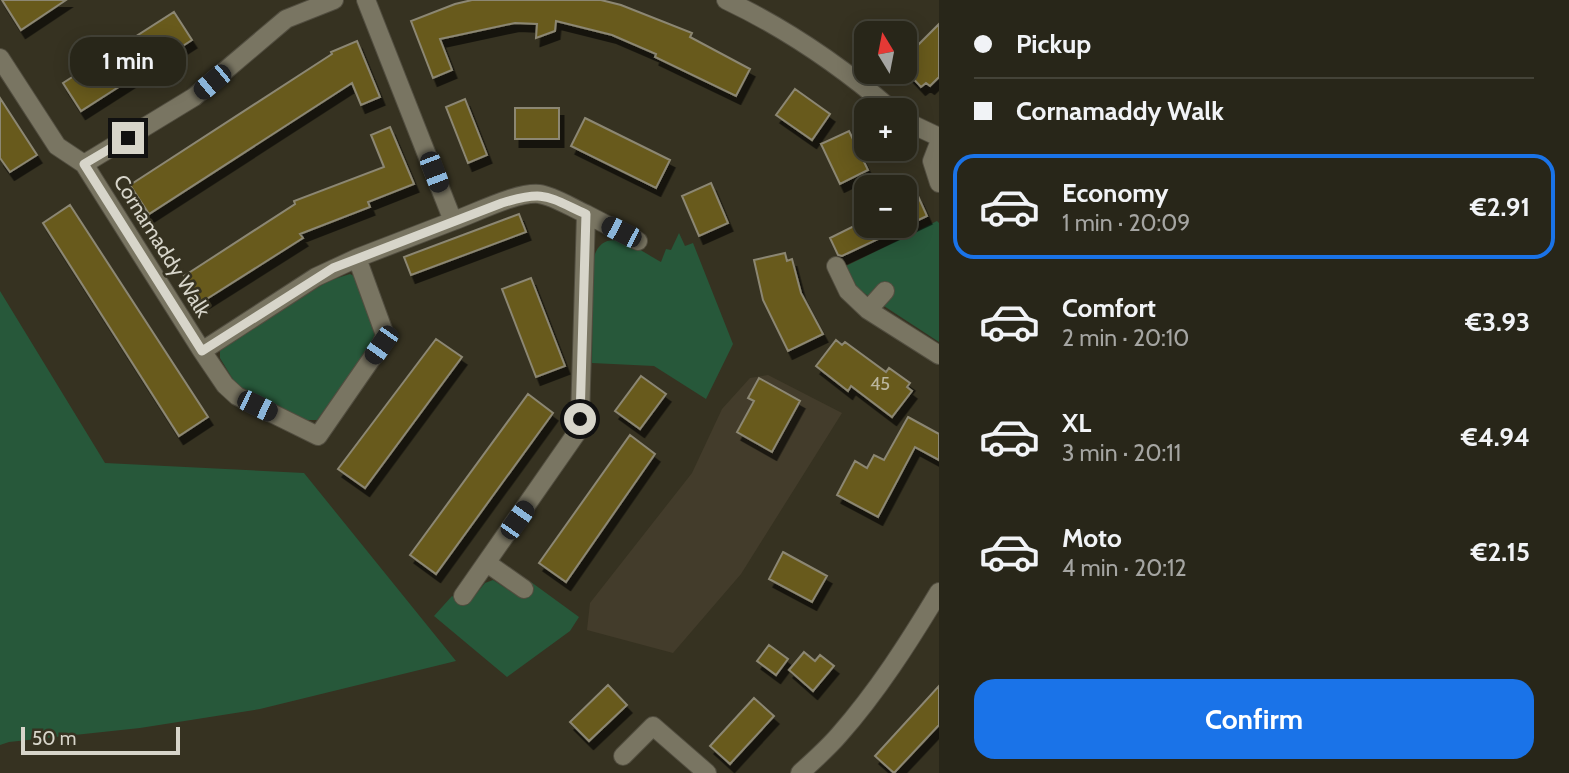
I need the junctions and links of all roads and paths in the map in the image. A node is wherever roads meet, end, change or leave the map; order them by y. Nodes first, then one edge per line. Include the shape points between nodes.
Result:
1 (334, 0) edge
2 (366, 0) edge
3 (726, 0) edge
4 (0, 58) edge
5 (878, 98) edge
6 (917, 127) edge
7 (939, 137) edge
8 (939, 143) edge
9 (84, 164) junction
10 (939, 183) edge
11 (586, 214) junction
12 (453, 221) junction
13 (638, 241) dead end
14 (357, 258) junction
15 (836, 266) dead end
16 (885, 291) dead end
17 (868, 310) junction
18 (202, 351) junction
19 (939, 355) edge
20 (487, 563) junction
21 (524, 589) dead end
22 (939, 592) edge
23 (463, 596) dead end
24 (623, 756) dead end
25 (707, 773) edge
26 (800, 773) edge

1 - 9 street, Cornamaddy Walk via 286,19 194,97
2 - 12 street
3 - 5 street via 805,44
4 - 9 street, Cornamaddy Walk via 57,146
6 - 7 street
8 - 10 street via 932,161
9 - 18 street, Cornamaddy Walk
11 - 12 street via 536,194
11 - 13 street
11 - 20 street via 578,430
12 - 14 street
14 - 18 street via 316,277
14 - 18 street, Cornamaddy Walk via 385,335 313,443 237,396
15 - 17 street via 848,291
16 - 17 street
17 - 19 street
20 - 21 street
20 - 23 street
22 - 26 street via 859,711
24 - 25 street via 653,726

